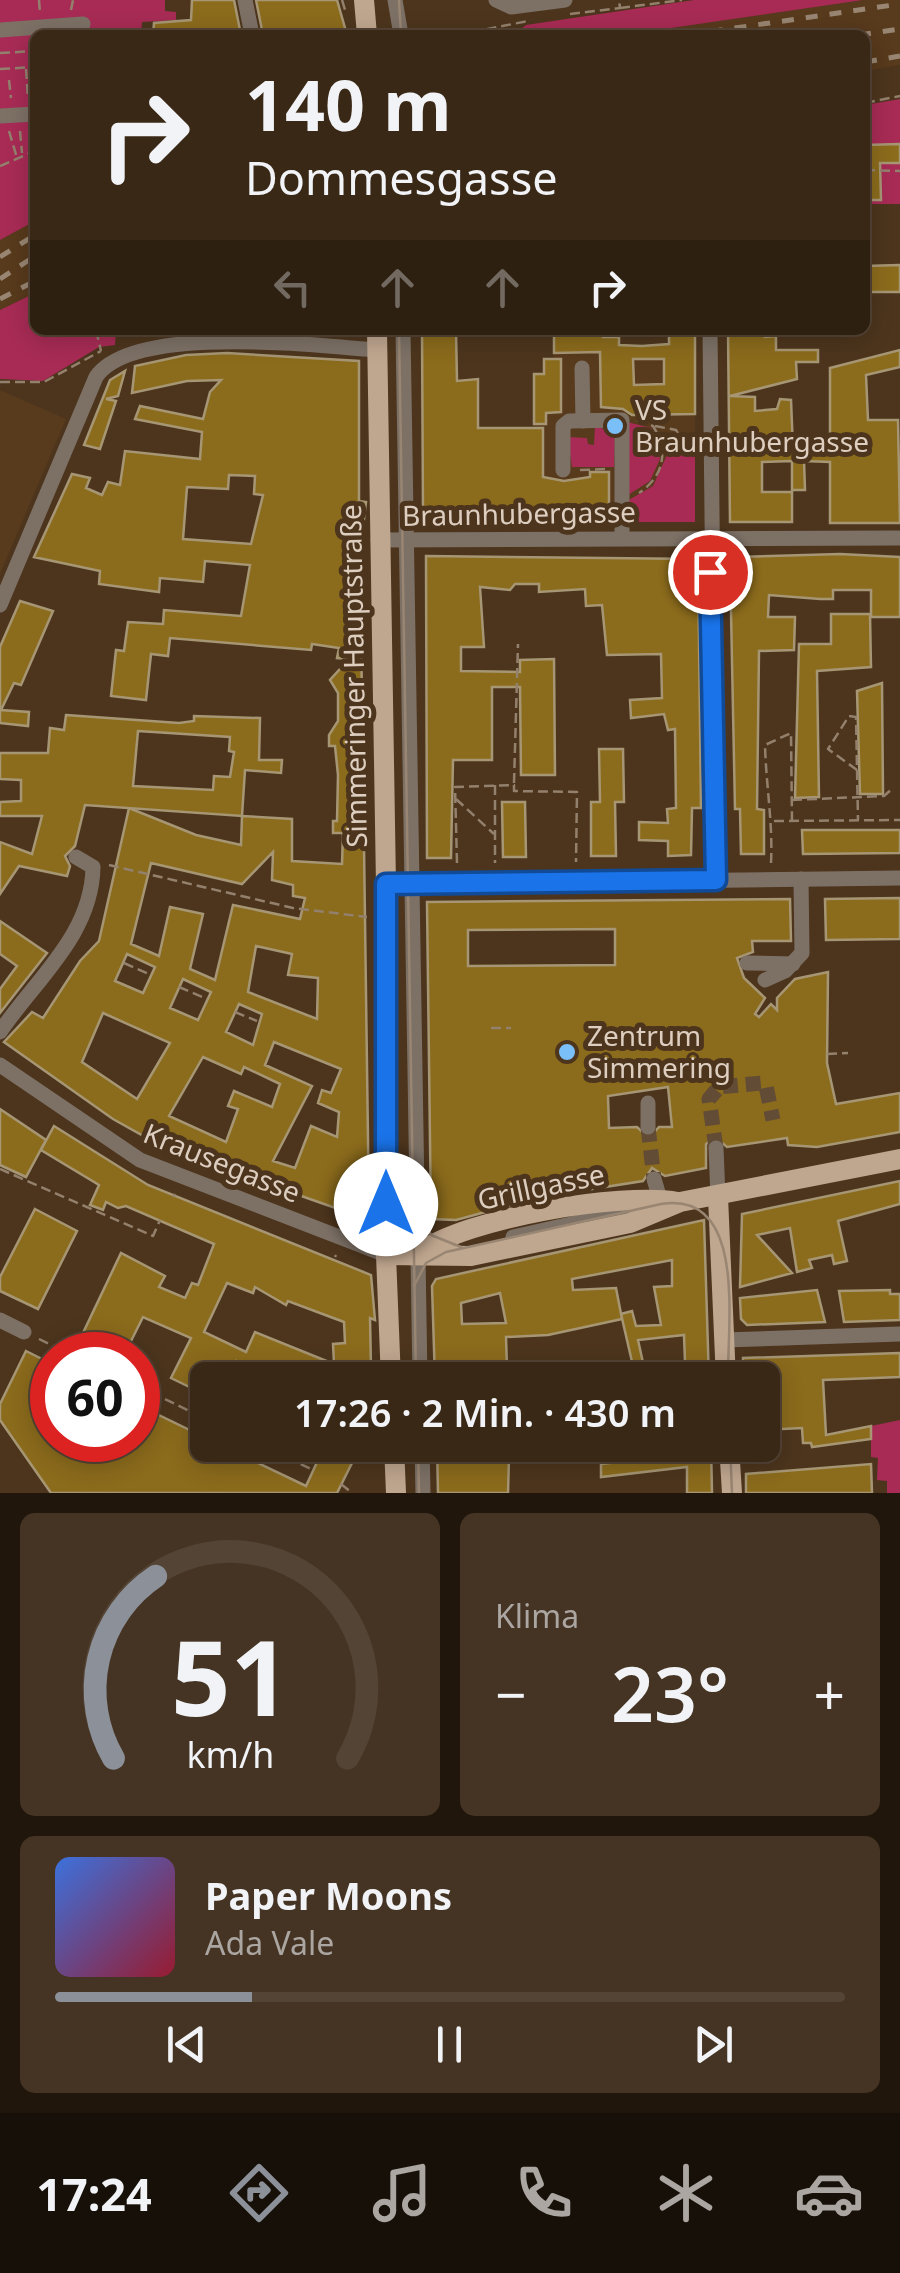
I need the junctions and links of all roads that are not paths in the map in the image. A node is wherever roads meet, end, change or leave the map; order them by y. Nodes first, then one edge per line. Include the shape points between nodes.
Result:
1 (245, 0) edge
2 (364, 0) edge
3 (496, 0) edge
4 (565, 0) edge
5 (395, 5) edge
6 (83, 24) dead end
7 (0, 30) edge
8 (251, 30) edge
9 (367, 30) edge
10 (392, 30) edge
11 (400, 30) edge
12 (30, 107) edge
13 (0, 116) edge
14 (403, 335) edge
15 (710, 335) edge
16 (278, 337) edge
17 (377, 340) edge
18 (582, 368) dead end
19 (582, 421) junction
20 (563, 470) road end
21 (710, 536) junction
22 (622, 538) junction
23 (900, 538) edge
24 (378, 540) junction
25 (406, 540) junction
26 (0, 605) edge
27 (82, 858) road end
28 (900, 878) edge
29 (801, 879) junction
30 (716, 880) junction
31 (386, 884) junction
32 (410, 884) junction
33 (747, 963) dead end
34 (793, 964) junction
35 (764, 980) dead end
36 (0, 1032) edge
37 (0, 1065) edge
38 (648, 1103) dead end
39 (648, 1127) tunnel mouth
40 (716, 1148) tunnel mouth
41 (900, 1160) edge
42 (718, 1197) junction
43 (664, 1199) junction
44 (418, 1254) junction
45 (386, 1255) junction
46 (0, 1320) edge
47 (24, 1332) road end
48 (900, 1334) edge
49 (724, 1340) junction
50 (390, 1362) edge
51 (420, 1362) edge
52 (725, 1362) edge
53 (395, 1462) edge
54 (423, 1462) edge
55 (730, 1462) edge
56 (396, 1493) edge
57 (424, 1493) edge
58 (732, 1493) edge

1 - 8 street
2 - 9 main road
3 - 4 street via 512,7
5 - 10 street
5 - 11 street
6 - 7 street
12 - 13 street
14 - 25 street
15 - 21 street
16 - 17 street
16 - 26 street via 185,343 109,362 96,377
17 - 24 main road, Simmeringer Hauptstraße
18 - 19 street
19 - 20 street via 563,426
19 - 22 street via 622,420
21 - 22 street, Braunhubergasse
21 - 23 street, Braunhubergasse
21 - 30 street
22 - 25 street, Braunhubergasse
24 - 25 street, Braunhubergasse
24 - 31 main road, Simmeringer Hauptstraße
25 - 32 street
27 - 36 street via 93,866 93,877 71,939
28 - 29 street
29 - 30 street
29 - 34 street via 802,953
30 - 32 street
31 - 32 street
31 - 45 main road, Simmeringer Hauptstraße
32 - 44 street
33 - 34 street
34 - 35 street
37 - 45 street, Krausegasse via 140,1160
38 - 39 street
40 - 42 street
41 - 42 main road, Grillgasse
42 - 43 main road, Grillgasse
42 - 49 main road
43 - 44 street, Grillgasse
43 - 44 main road, Grillgasse via 619,1198 468,1230
44 - 45 main road, Grillgasse
44 - 51 street
45 - 50 main road, Simmeringer Hauptstraße
46 - 47 street
48 - 49 street
49 - 52 main road
53 - 56 main road
54 - 57 street
55 - 58 main road

